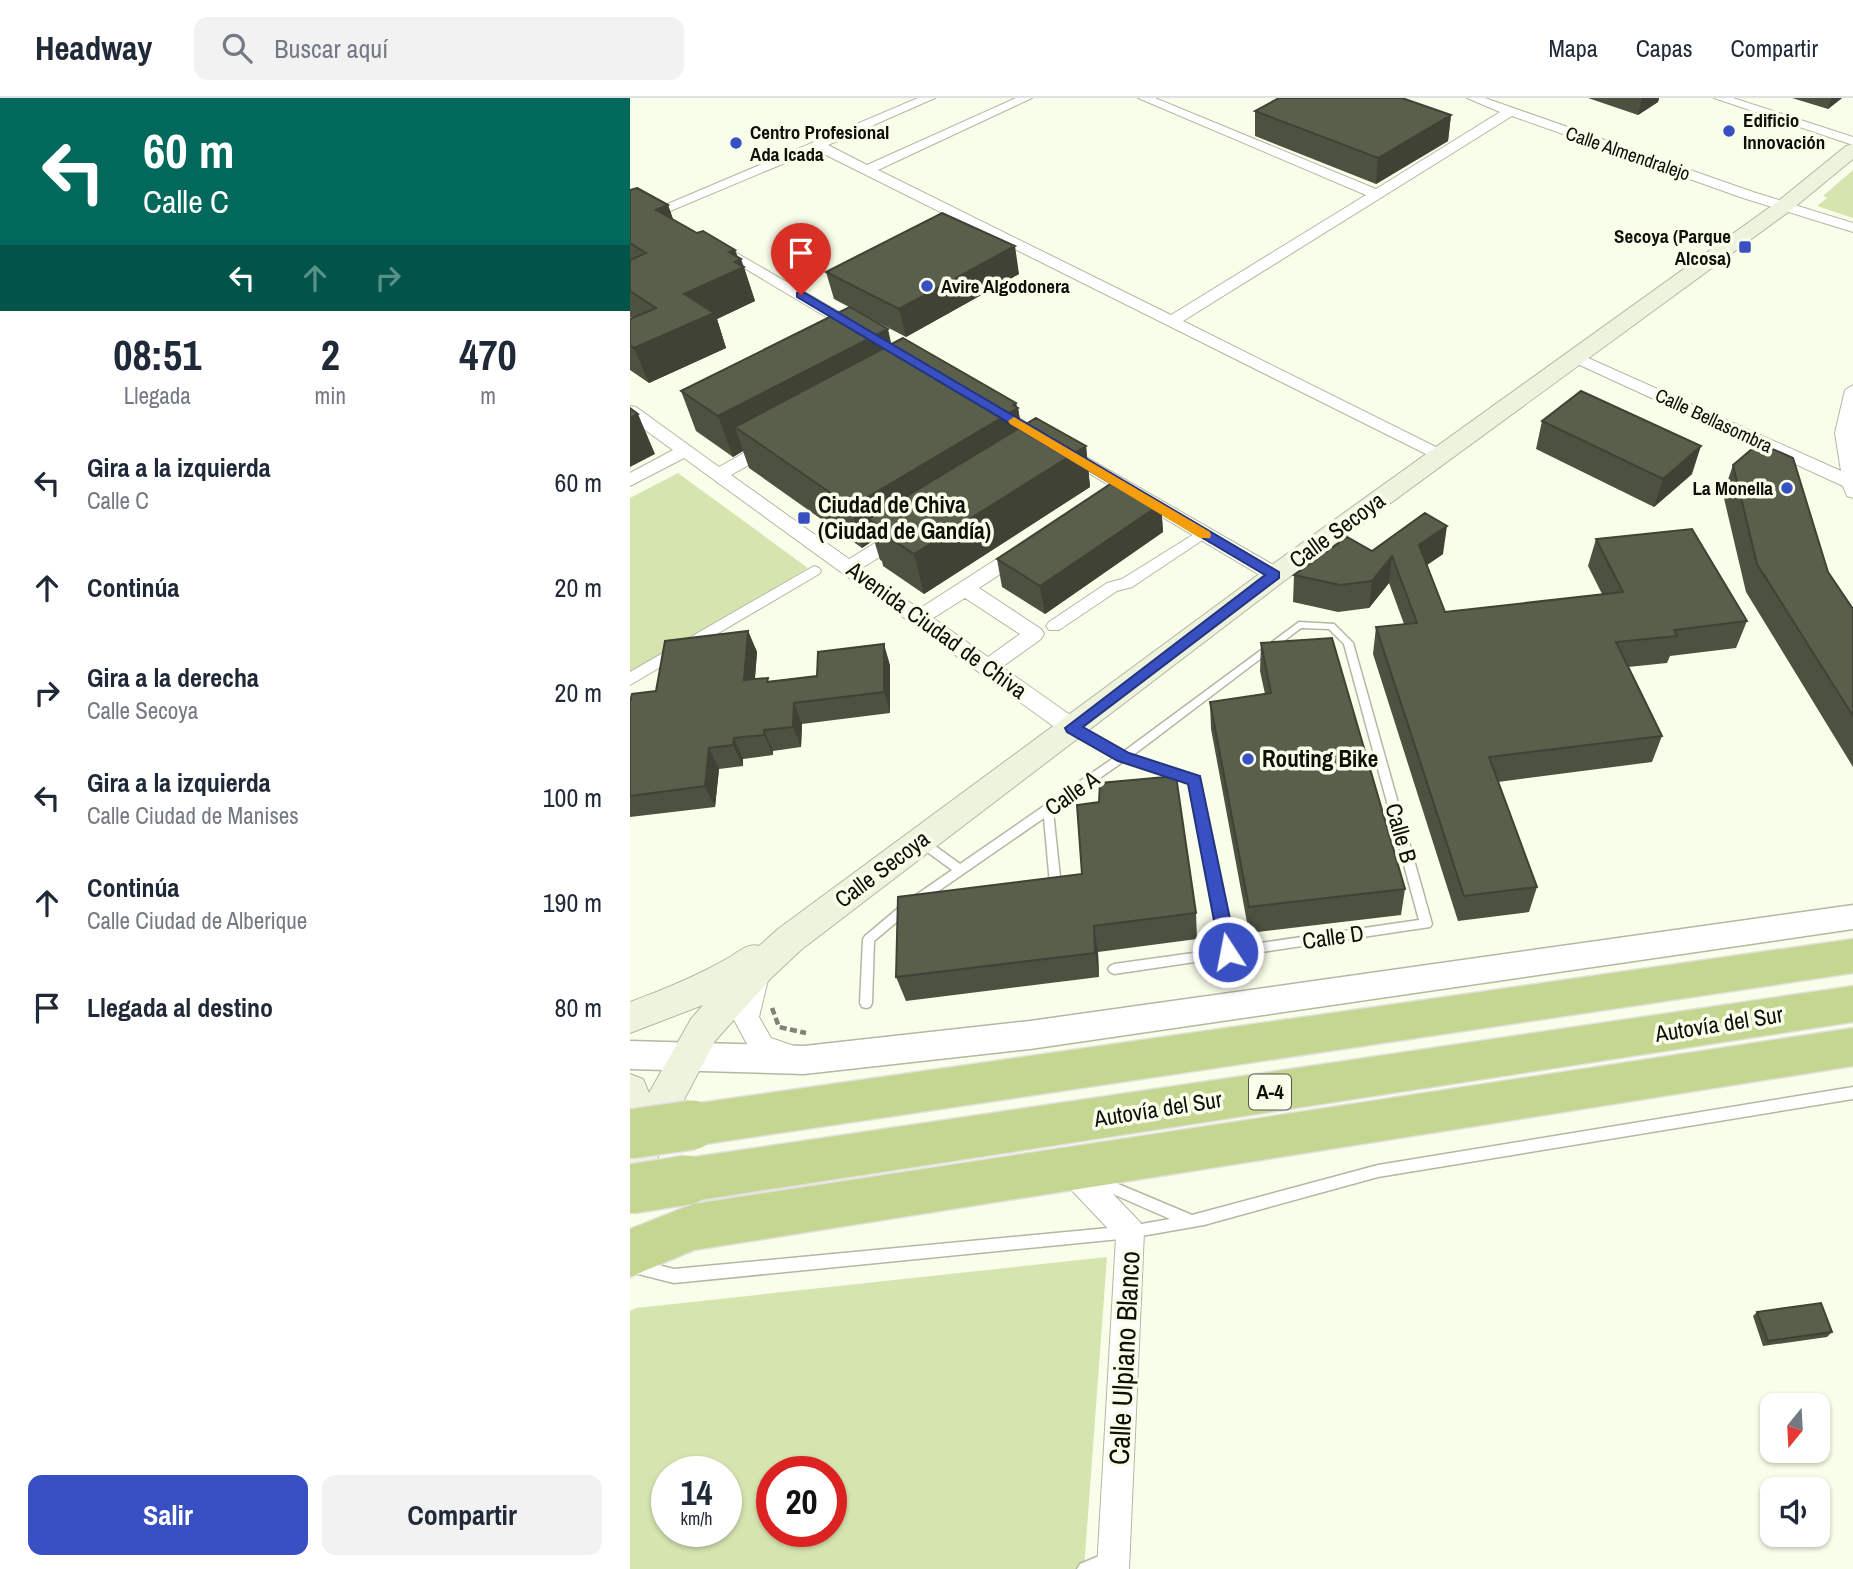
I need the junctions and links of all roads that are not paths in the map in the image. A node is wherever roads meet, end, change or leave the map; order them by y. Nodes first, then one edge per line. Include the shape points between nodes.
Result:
1 (929, 98) edge
2 (1026, 98) edge
3 (1144, 98) edge
4 (1474, 98) edge
5 (1720, 98) edge
6 (1511, 111) junction
7 (1853, 141) edge
8 (817, 145) junction
9 (1853, 150) edge
10 (866, 170) junction
11 (1377, 194) junction
12 (1784, 206) junction
13 (657, 212) edge
14 (1853, 228) edge
15 (706, 239) edge
16 (1171, 322) junction
17 (872, 337) edge
18 (1577, 358) junction
19 (1853, 390) edge
20 (981, 401) edge
21 (630, 411) edge
22 (793, 434) edge
23 (1849, 435) edge
24 (1051, 443) junction
25 (686, 450) junction
26 (1034, 453) edge
27 (1440, 456) junction
28 (719, 474) junction
29 (630, 480) edge
30 (1122, 484) junction
31 (1852, 487) edge
32 (1105, 496) edge
33 (918, 525) edge
34 (1202, 534) junction
35 (1035, 542) edge
36 (849, 567) junction
37 (814, 570) dead end
38 (1275, 575) junction
39 (966, 589) junction
40 (921, 617) junction
41 (1054, 626) dead end
42 (1331, 626) joint
43 (988, 667) junction
44 (630, 679) edge
45 (1072, 728) junction
46 (1123, 757) junction
47 (1048, 809) junction
48 (920, 841) junction
49 (960, 870) junction
50 (1042, 889) edge
51 (934, 903) edge
52 (907, 906) junction
53 (1853, 917) edge
54 (1426, 924) joint
55 (790, 939) junction
56 (1228, 952) junction
57 (1853, 956) edge
58 (759, 968) junction
59 (1114, 969) dead end
60 (866, 1003) dead end
61 (1853, 1004) edge
62 (630, 1018) edge
63 (1853, 1047) edge
64 (630, 1055) edge
65 (689, 1057) junction
66 (804, 1060) junction
67 (630, 1091) edge
68 (1853, 1093) edge
69 (636, 1137) edge
70 (1070, 1170) junction
71 (630, 1191) edge
72 (1192, 1221) junction
73 (1130, 1232) junction
74 (630, 1253) edge
75 (630, 1265) edge
76 (1104, 1565) edge

1 - 8 street
2 - 10 street
3 - 11 street
4 - 6 street, Calle Almendralejo
5 - 7 street
6 - 11 street
6 - 12 street, Calle Almendralejo
8 - 10 street
8 - 13 street
9 - 12 main road, Calle Secoya
10 - 16 street
11 - 16 street
12 - 14 street, Calle Almendralejo
12 - 18 main road, Calle Secoya
15 - 17 street
16 - 27 street
18 - 27 main road, Calle Secoya
18 - 31 street, Calle Bellasombra
19 - 23 street
20 - 24 street
21 - 25 street, Avenida Ciudad de Chiva
22 - 28 street
23 - 31 street
24 - 26 street
24 - 30 street
25 - 28 street, Avenida Ciudad de Chiva
25 - 29 street
27 - 38 main road, Calle Secoya
28 - 36 street, Avenida Ciudad de Chiva
30 - 32 street
30 - 34 street
33 - 36 street
34 - 38 street
34 - 41 street
35 - 39 street
36 - 40 street, Avenida Ciudad de Chiva
37 - 44 street
38 - 45 main road, Calle Secoya
39 - 40 street
39 - 43 street via 1034,634
40 - 43 street, Avenida Ciudad de Chiva
42 - 46 lane, Calle A via 1299,625
42 - 54 lane, Calle B via 1348,643
43 - 45 street, Avenida Ciudad de Chiva
45 - 46 lane
45 - 48 main road, Calle Secoya
46 - 47 lane, Calle A
46 - 56 lane via 1195,780
47 - 49 lane, Calle A
47 - 50 lane via 1056,887
48 - 49 lane
48 - 55 main road, Calle Secoya
49 - 52 lane, Calle A
51 - 52 lane
52 - 60 lane, Calle A via 869,939
53 - 66 street via 1030,1035
54 - 56 lane, Calle D
55 - 58 main road
55 - 62 main road via 703,990
56 - 59 lane, Calle D
57 - 69 highway, Autovía del Sur / A-4, bridge via 692,1125
58 - 65 main road via 703,1030
58 - 66 street via 746,1018 762,1047
61 - 71 highway, Autovía del Sur / A-4, bridge
63 - 70 highway
64 - 65 street
65 - 66 street
65 - 69 main road
67 - 69 main road via 641,1122
68 - 72 lane via 1378,1171
69 - 71 main road via 639,1163
70 - 72 lane
70 - 73 street, Calle Ulpiano Blanco
70 - 74 highway via 693,1227
72 - 73 lane
73 - 75 lane via 674,1276
73 - 76 street, Calle Ulpiano Blanco

